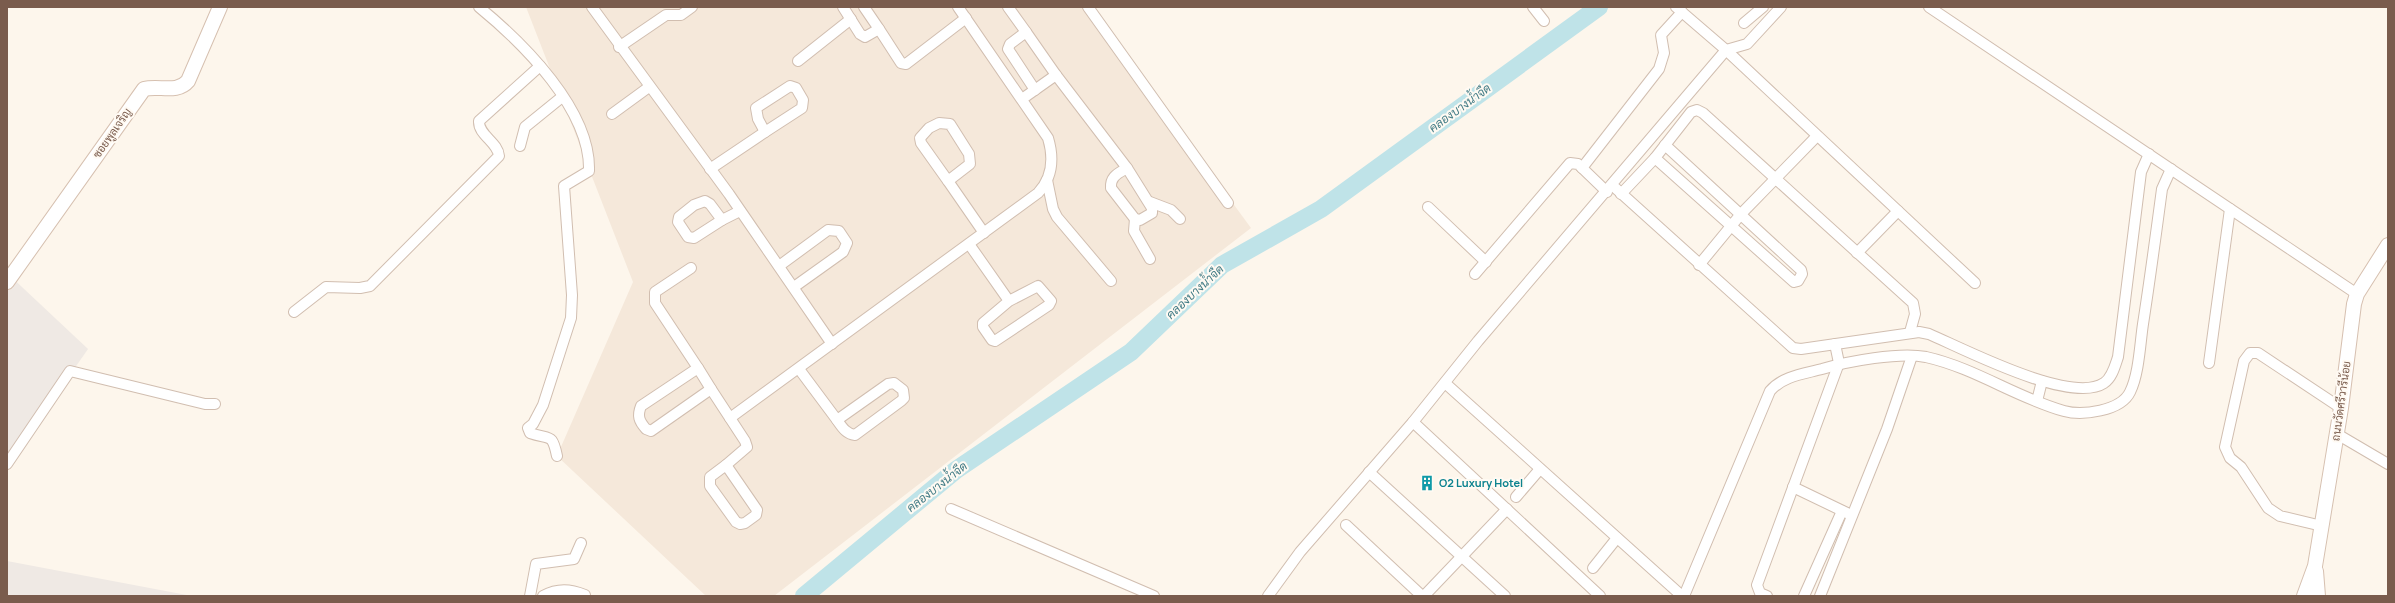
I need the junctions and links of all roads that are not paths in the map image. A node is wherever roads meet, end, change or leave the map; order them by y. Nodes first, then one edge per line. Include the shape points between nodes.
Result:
1 (220, 7) edge
2 (480, 7) edge
3 (592, 7) edge
4 (692, 7) edge
5 (843, 7) edge
6 (864, 7) edge
7 (958, 7) edge
8 (1008, 7) edge
9 (1088, 7) edge
10 (1533, 7) edge
11 (1762, 7) edge
12 (1781, 7) edge
13 (1929, 7) edge
14 (1679, 10) edge
15 (664, 11) edge
16 (966, 18) junction
17 (851, 19) junction
18 (1544, 20) dead end
19 (1744, 24) dead end
20 (879, 29) junction
21 (1026, 32) junction
22 (619, 47) junction
23 (1726, 50) junction
24 (798, 61) dead end
25 (540, 66) junction
26 (1056, 75) junction
27 (649, 87) junction
28 (1034, 90) junction
29 (562, 97) junction
30 (1022, 99) junction
31 (612, 114) dead end
32 (765, 132) junction
33 (1816, 136) junction
34 (1665, 145) junction
35 (520, 146) dead end
36 (2148, 154) junction
37 (1656, 158) junction
38 (1128, 168) junction
39 (1582, 168) junction
40 (710, 169) junction
41 (2171, 170) junction
42 (1776, 179) junction
43 (1047, 180) junction
44 (948, 181) junction
45 (1609, 189) junction
46 (1621, 194) junction
47 (1150, 202) junction
48 (1228, 203) dead end
49 (1428, 207) dead end
50 (2230, 208) junction
51 (740, 210) junction
52 (1898, 211) junction
53 (1741, 214) junction
54 (1135, 219) junction
55 (1180, 219) dead end
56 (722, 220) dead end
57 (1732, 224) junction
58 (984, 233) junction
59 (969, 244) junction
60 (2388, 245) edge
61 (1857, 252) junction
62 (1150, 259) dead end
63 (1486, 262) junction
64 (1699, 265) junction
65 (780, 266) junction
66 (691, 268) dead end
67 (1475, 274) dead end
68 (1110, 281) dead end
69 (7, 282) edge
70 (1975, 283) dead end
71 (794, 287) junction
72 (2357, 294) junction
73 (1009, 301) junction
74 (294, 312) dead end
75 (1910, 332) junction
76 (832, 344) junction
77 (1835, 344) junction
78 (1912, 356) junction
79 (1839, 363) junction
80 (2209, 363) dead end
81 (698, 368) junction
82 (799, 369) junction
83 (2042, 381) junction
84 (1445, 384) junction
85 (711, 389) junction
86 (2037, 401) junction
87 (215, 404) dead end
88 (2341, 408) junction
89 (730, 418) junction
90 (837, 420) junction
91 (1413, 422) junction
92 (2337, 434) junction
93 (557, 456) dead end
94 (7, 464) edge
95 (2388, 464) edge
96 (726, 465) junction
97 (1540, 469) junction
98 (1369, 472) junction
99 (1792, 488) junction
100 (1516, 497) dead end
101 (951, 509) dead end
102 (1507, 509) junction
103 (1842, 510) junction
104 (1853, 516) junction
105 (1346, 525) dead end
106 (2322, 526) junction
107 (1617, 538) junction
108 (580, 543) dead end
109 (1461, 556) junction
110 (2315, 566) junction
111 (1593, 568) dead end
112 (585, 595) edge
113 (530, 596) edge
114 (543, 596) edge
115 (1154, 596) edge
116 (1268, 596) edge
117 (1423, 596) edge
118 (1505, 596) edge
119 (1600, 596) edge
120 (1683, 596) edge
121 (1767, 596) edge
122 (1804, 596) edge
123 (1820, 596) edge
124 (2304, 596) edge
125 (2318, 596) edge

1 - 69 main road, ซอยพูลเจริญ via 188,81 177,88 144,88
2 - 25 street via 502,25
3 - 22 street
4 - 15 street via 681,15
5 - 17 street
6 - 20 street
7 - 16 street
8 - 21 street
9 - 48 street
10 - 18 street
11 - 19 street
12 - 23 street via 1744,47
13 - 36 street
14 - 23 street
14 - 39 street via 1661,35 1664,53 1660,69
15 - 22 street
16 - 20 street via 906,64 901,63
16 - 30 street
17 - 20 street via 862,36 865,37
17 - 24 street
21 - 26 street
21 - 28 street via 1010,44 1008,50
22 - 27 street
23 - 33 street
23 - 45 street
25 - 29 street
25 - 74 street via 479,121 480,129 499,150 500,156 444,214 370,286 326,287
26 - 28 street
26 - 38 street
27 - 31 street
27 - 40 street
28 - 30 street
29 - 35 street via 525,127
29 - 93 street via 585,138 589,171 564,186 572,295 571,318 543,405 533,424 528,428 530,433 554,440
30 - 43 street via 1048,138 1052,164
32 - 32 street via 802,108 803,100 796,88 785,88 756,108
32 - 40 street
33 - 42 street
33 - 52 street
34 - 37 street
34 - 42 street via 1691,112 1697,110
34 - 53 street
36 - 41 street
36 - 83 street via 2141,172 2118,357 2113,371 2104,383 2094,388 2082,389
37 - 46 street
37 - 57 street
38 - 47 street
38 - 54 street via 1110,181 1111,188
39 - 45 street
39 - 63 street via 1578,164 1570,163
40 - 51 street
41 - 50 street
41 - 86 street via 2162,189 2139,355 2130,392 2112,407 2101,411 2066,412
42 - 53 street
42 - 61 street
43 - 58 street via 1038,193
43 - 68 street via 1057,217
44 - 44 street via 921,144 920,138 929,128 939,123 950,124 969,154 970,160 970,164
44 - 58 street
45 - 46 street
45 - 84 street via 1478,341
46 - 64 street
47 - 54 street via 1152,213 1140,220
47 - 55 street via 1171,210
49 - 63 street
50 - 72 street
50 - 80 street
51 - 56 street
51 - 65 street
52 - 61 street
52 - 70 street
53 - 57 street
53 - 57 street via 1801,270 1802,274 1798,281 1794,282
54 - 62 street via 1134,231
57 - 64 street
58 - 59 street
59 - 73 street
59 - 76 street
60 - 72 main road, ถนนวัดศรีวารีน้อย
61 - 75 street via 1913,303 1915,314
63 - 67 street
64 - 77 street via 1793,348
65 - 71 street
65 - 71 street via 828,230 839,231 847,243 843,252
66 - 81 street via 655,292 654,297 655,303
71 - 76 street
72 - 88 main road, ถนนวัดศรีวารีน้อย
73 - 73 street via 983,324 992,340 995,341 1049,305 1050,301 1038,286
75 - 77 street
75 - 83 street via 1929,334
76 - 82 street
77 - 79 street
78 - 79 street
78 - 86 street via 1972,373
78 - 104 street
79 - 99 street
79 - 120 street via 1783,380 1770,391
81 - 85 street
81 - 85 street via 641,406 638,413 641,424 651,431
82 - 89 street
82 - 90 street
83 - 86 street
84 - 91 street
84 - 97 street
85 - 89 street
87 - 94 street via 205,404 70,371
88 - 92 main road, ถนนวัดศรีวารีน้อย
88 - 106 street via 2258,353 2250,353 2244,361 2226,452 2241,467 2268,508 2280,516
89 - 96 street via 747,447
90 - 90 street via 844,430 855,436 901,402 904,398 903,390 894,383 888,384
91 - 98 street
91 - 102 street
92 - 95 street
92 - 106 main road, ถนนวัดศรีวารีน้อย
96 - 96 street via 710,476 710,486 736,522 745,523 756,515 757,510
97 - 100 street
97 - 107 street
98 - 109 street
98 - 116 street via 1300,552
99 - 103 street
99 - 121 street via 1757,585 1760,593
101 - 115 street
102 - 109 street
102 - 119 street
103 - 104 street
103 - 122 street
104 - 123 street
105 - 117 street
106 - 110 main road, ถนนวัดศรีวารีน้อย
107 - 111 street
107 - 120 street
108 - 113 street via 574,559 536,564
109 - 117 street
109 - 118 street
110 - 124 main road, ถนนวัดศรีวารีน้อย
110 - 125 main road, ถนนวัดศรีวารีน้อย
112 - 114 street via 576,591 560,590

